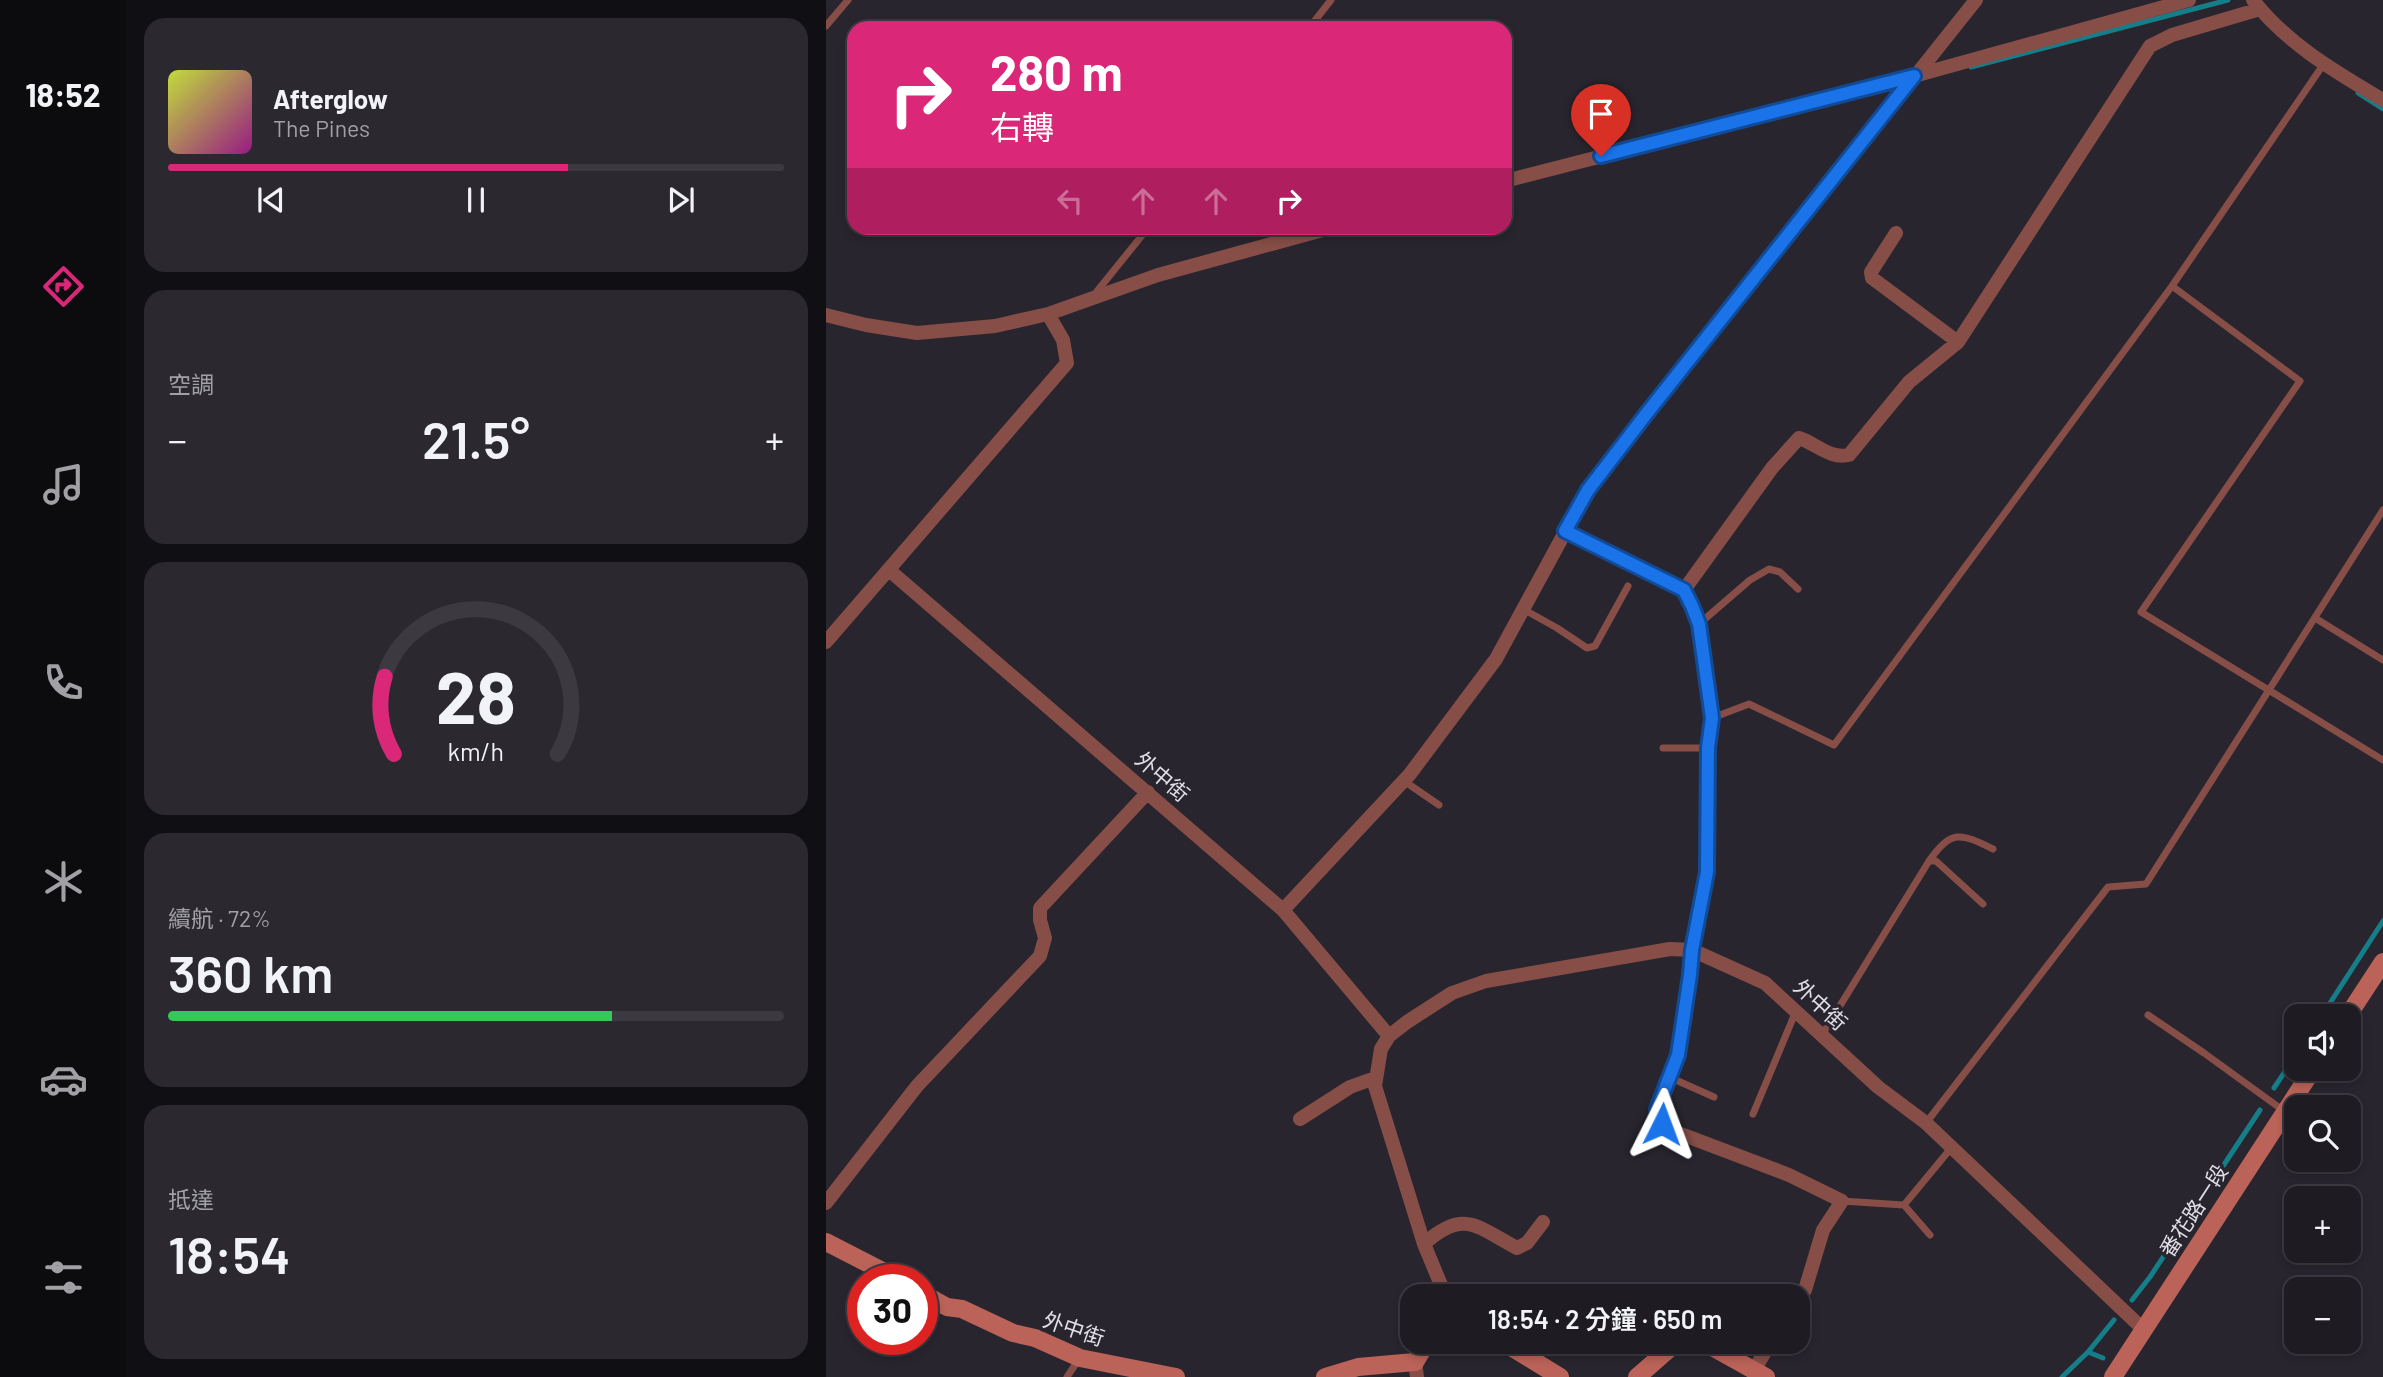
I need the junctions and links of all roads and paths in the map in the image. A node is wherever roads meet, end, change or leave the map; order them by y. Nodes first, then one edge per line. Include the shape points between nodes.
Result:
1 (848, 0) edge
2 (1331, 0) edge
3 (1976, 0) edge
4 (2189, 0) edge
5 (2256, 5) edge
6 (1314, 21) edge
7 (826, 26) edge
8 (2323, 65) junction
9 (1914, 76) junction
10 (2383, 100) edge
11 (1512, 179) edge
12 (1896, 233) dead end
13 (1142, 235) edge
14 (1304, 235) edge
15 (2172, 286) junction
16 (1091, 299) junction
17 (1048, 313) junction
18 (826, 315) edge
19 (1958, 342) junction
20 (2383, 510) edge
21 (1565, 531) junction
22 (888, 570) junction
23 (1628, 586) dead end
24 (1798, 589) dead end
25 (1684, 590) junction
26 (1522, 608) junction
27 (2315, 618) junction
28 (1699, 624) junction
29 (826, 642) edge
30 (2383, 660) edge
31 (2269, 690) junction
32 (1712, 718) junction
33 (1663, 748) dead end
34 (1708, 748) junction
35 (2383, 760) edge
36 (1404, 781) junction
37 (1147, 792) junction
38 (1439, 805) dead end
39 (1993, 849) dead end
40 (1929, 861) junction
41 (1983, 904) dead end
42 (1283, 910) junction
43 (1692, 950) junction
44 (2383, 962) edge
45 (2356, 1004) edge
46 (1796, 1011) junction
47 (2148, 1016) dead end
48 (1389, 1036) junction
49 (1822, 1036) junction
50 (1669, 1077) junction
51 (1376, 1078) junction
52 (1714, 1097) dead end
53 (2284, 1111) edge
54 (1753, 1114) dead end
55 (2284, 1114) edge
56 (1300, 1119) dead end
57 (1926, 1123) junction
58 (1952, 1147) junction
59 (1842, 1200) junction
60 (826, 1203) edge
61 (1904, 1205) junction
62 (1543, 1222) dead end
63 (1930, 1235) dead end
64 (826, 1242) edge
65 (1424, 1244) junction
66 (869, 1264) edge
67 (1441, 1284) edge
68 (1807, 1284) edge
69 (938, 1302) edge
70 (2143, 1329) junction
71 (1523, 1354) edge
72 (1663, 1354) edge
73 (1722, 1354) edge
74 (1763, 1354) edge
75 (1080, 1358) junction
76 (1416, 1369) edge
77 (1751, 1373) edge
78 (1067, 1377) edge
79 (1176, 1377) edge
80 (1325, 1377) edge
81 (1560, 1377) edge
82 (1637, 1377) edge
83 (2113, 1377) edge

1 - 7 lane
2 - 6 lane
3 - 9 street
4 - 9 street
5 - 8 street
5 - 19 street via 2150,46
8 - 10 street
8 - 15 lane
9 - 11 street
9 - 21 street via 1647,413 1588,490
12 - 19 street via 1871,272 1872,278
13 - 16 lane
14 - 16 street via 1158,275
15 - 31 lane via 2300,381 2141,612
15 - 32 lane via 1834,745 1749,704
16 - 17 street
17 - 18 street via 995,326 917,333
17 - 22 street via 1063,340 1067,363
19 - 25 street via 1909,382 1849,455 1829,454 1799,438
20 - 27 lane
21 - 25 lane
21 - 26 street
22 - 29 street
22 - 37 street, 外中街
23 - 26 lane via 1595,646 1587,648
24 - 28 lane via 1780,572 1769,569
25 - 28 street
26 - 36 street via 1496,659
27 - 30 lane
27 - 31 lane
28 - 32 street
31 - 35 lane
31 - 57 lane via 2146,884 2108,887
32 - 34 street
33 - 34 lane
34 - 43 street via 1707,872
36 - 38 lane
36 - 42 street
37 - 42 street, 外中街
37 - 60 street via 1040,908 1045,938 1040,956 917,1086
39 - 40 lane via 1954,836
40 - 41 lane via 1936,861
40 - 49 lane
42 - 48 street, 外中街
43 - 46 street, 外中街 via 1765,983
43 - 48 street, 外中街 via 1670,949 1486,981 1452,992
43 - 50 street via 1678,1055
44 - 45 street
46 - 49 street, 外中街
46 - 54 lane
47 - 53 lane
48 - 51 street via 1381,1049
49 - 57 street, 外中街
50 - 52 lane
50 - 59 street via 1657,1109 1662,1124
51 - 56 street via 1350,1087
51 - 65 street
55 - 70 street, 番花路一段
57 - 58 street, 外中街
58 - 61 lane
58 - 70 street, 外中街
59 - 61 lane
59 - 68 street via 1823,1230
61 - 63 lane
62 - 65 street via 1527,1243 1517,1248 1475,1224 1460,1223 1438,1231
64 - 66 street
65 - 67 street
69 - 75 street, 外中街
70 - 83 street, 番花路一段
71 - 81 street
72 - 82 street
73 - 77 street
74 - 77 street
75 - 78 lane
75 - 79 street, 外中街
76 - 80 street via 1358,1367

